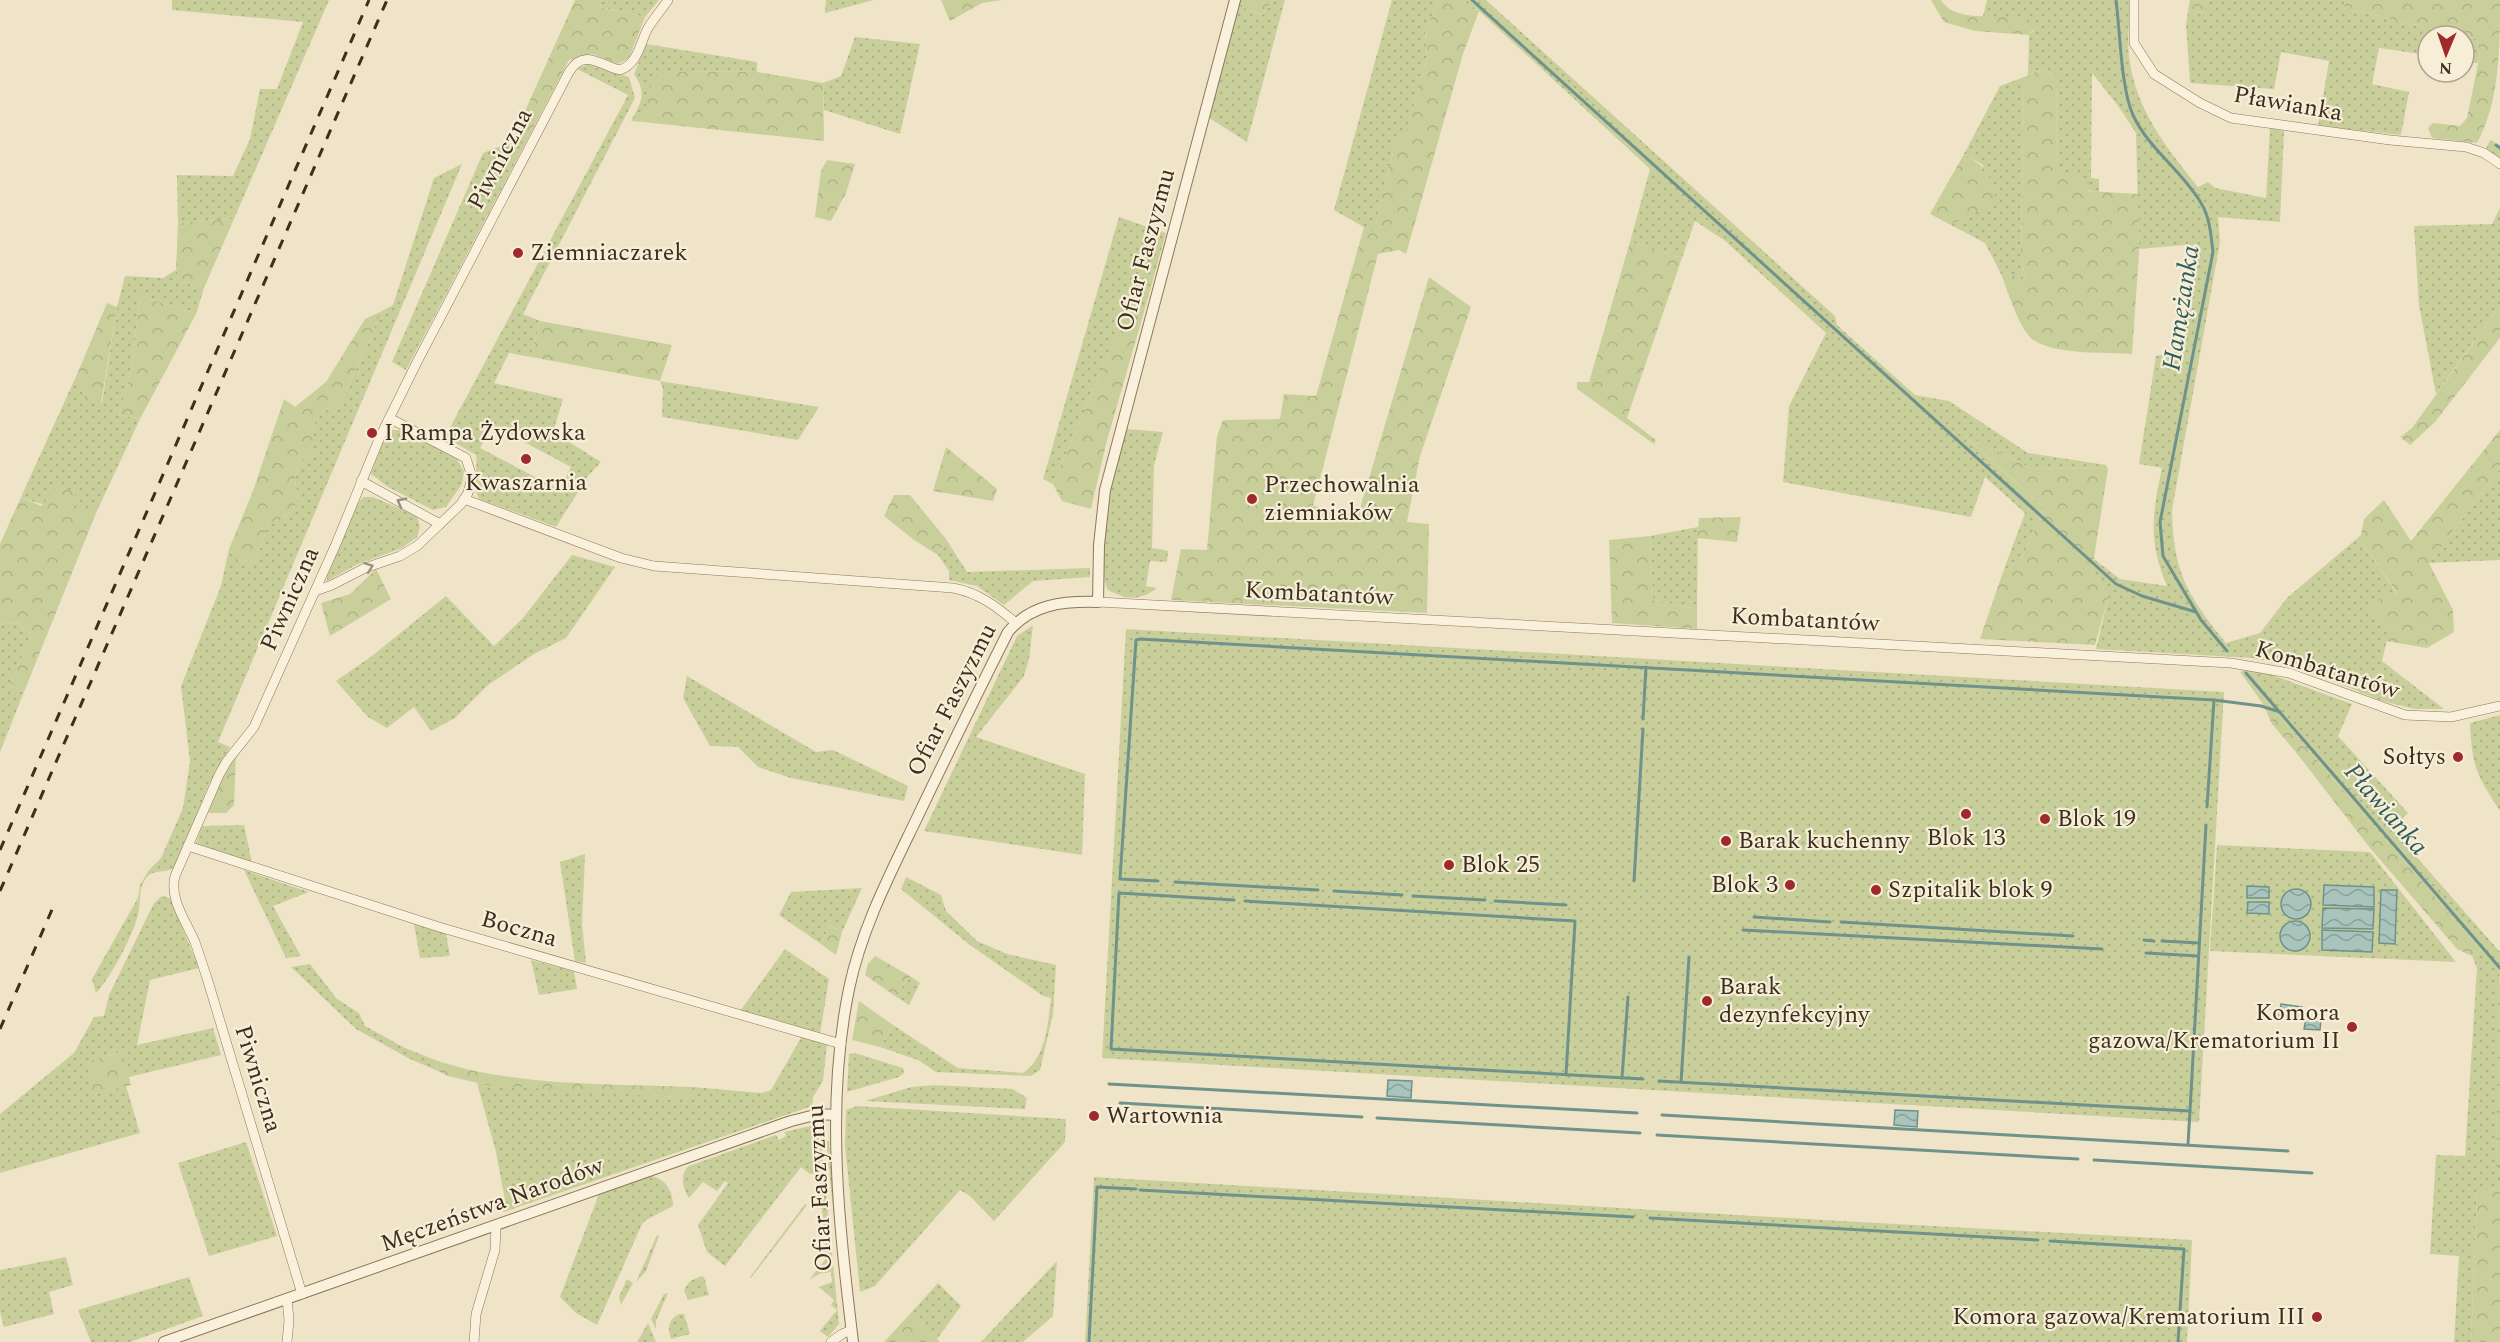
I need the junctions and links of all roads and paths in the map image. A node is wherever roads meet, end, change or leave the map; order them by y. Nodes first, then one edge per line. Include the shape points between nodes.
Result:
1 (668, 0) edge
2 (1235, 0) edge
3 (2134, 0) edge
4 (2500, 164) edge
5 (389, 418) junction
6 (361, 481) junction
7 (464, 499) junction
8 (440, 524) junction
9 (315, 591) junction
10 (1098, 602) junction
11 (1016, 623) junction
12 (2500, 706) edge
13 (188, 846) junction
14 (841, 1044) junction
15 (835, 1115) junction
16 (496, 1227) junction
17 (302, 1294) junction
18 (287, 1299) junction
19 (852, 1336) edge
20 (164, 1342) edge
21 (287, 1342) edge
22 (474, 1342) edge
23 (831, 1342) edge

1 - 5 street, Piwniczna via 648,27 628,67 620,70 585,59 569,72
2 - 10 street, Ofiar Faszyzmu via 1105,490
3 - 4 street, Pławianka via 2134,44 2154,74 2231,118 2466,147
5 - 6 street, Piwniczna
5 - 7 street via 466,458 472,477
8 -> 6 street
6 - 9 street, Piwniczna
7 - 8 street
7 - 11 street via 637,562 685,569 953,588 985,599
9 -> 8 street via 400,556
9 - 13 street, Piwniczna via 254,727 227,761
10 - 11 street, Ofiar Faszyzmu via 1068,601 1036,609
10 - 12 street, Kombatantów via 2231,663 2289,673 2405,714 2451,717
11 - 14 street, Ofiar Faszyzmu via 964,720 870,921 849,989
13 - 14 street, Boczna via 439,927
13 - 17 street, Piwniczna via 173,889 207,978
14 - 15 street, Ofiar Faszyzmu
15 - 16 street, Męczeństwa Narodów via 819,1114 792,1121
15 - 19 street, Ofiar Faszyzmu
16 - 17 street, Męczeństwa Narodów
16 - 22 street via 495,1250 476,1314
17 - 18 street, Męczeństwa Narodów
18 - 20 street, Męczeństwa Narodów
18 - 21 street
19 - 23 street via 842,1334

